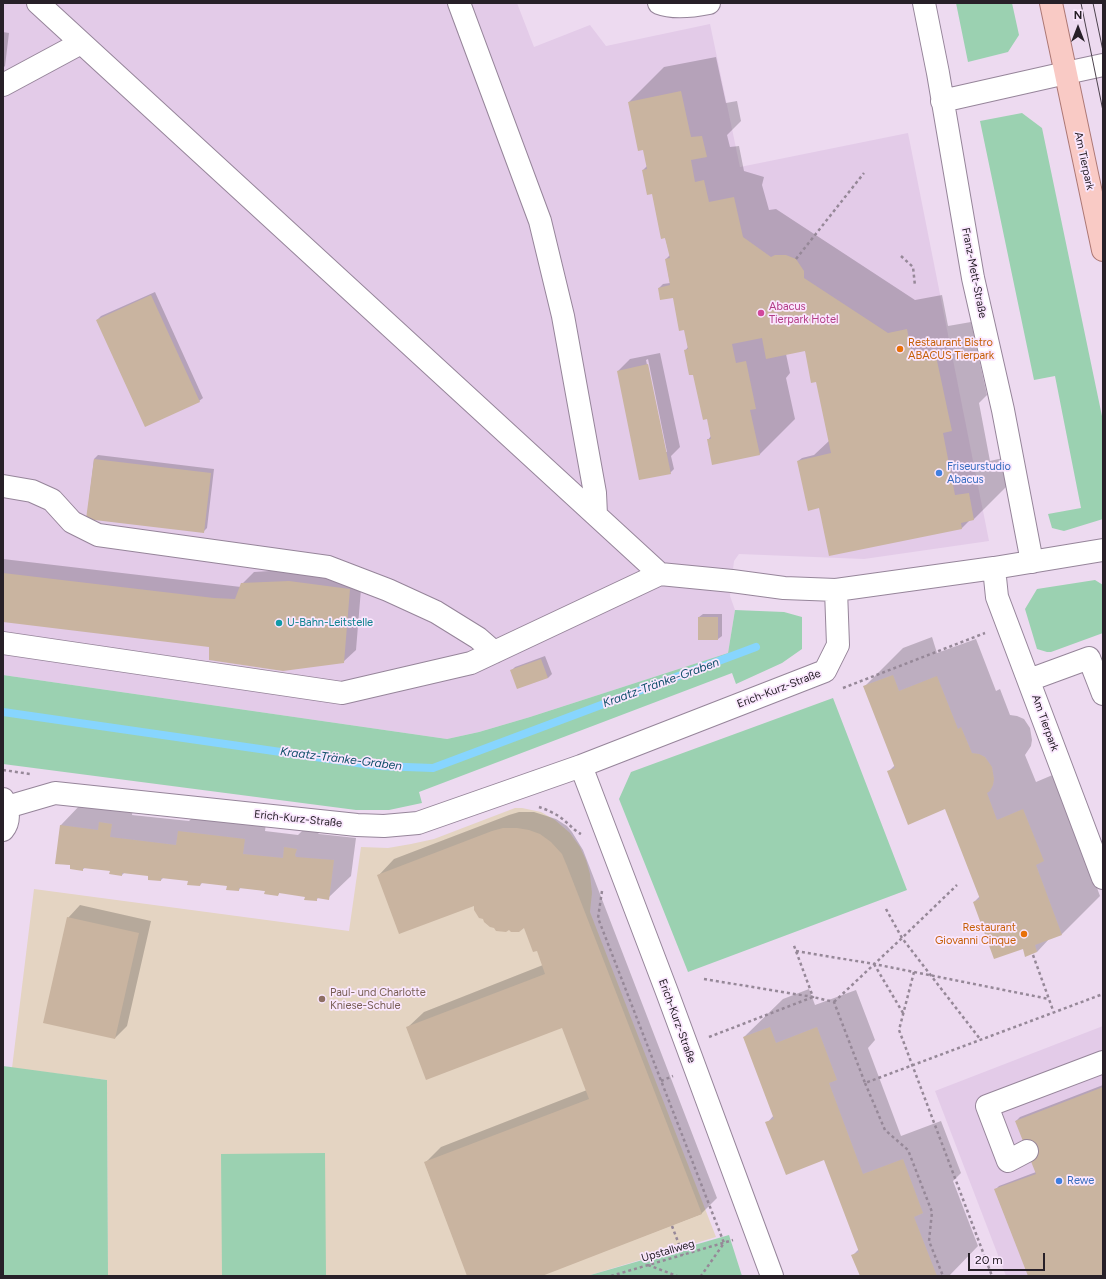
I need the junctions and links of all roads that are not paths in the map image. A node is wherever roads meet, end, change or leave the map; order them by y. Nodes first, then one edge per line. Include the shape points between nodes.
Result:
1 (38, 3) edge
2 (459, 3) edge
3 (659, 3) edge
4 (709, 3) edge
5 (924, 3) edge
6 (1051, 3) edge
7 (81, 43) junction
8 (1103, 65) edge
9 (1066, 72) junction
10 (3, 84) edge
11 (942, 101) junction
12 (1103, 250) edge
13 (3, 486) edge
14 (596, 515) junction
15 (1103, 550) edge
16 (1032, 562) junction
17 (994, 568) junction
18 (660, 574) junction
19 (836, 590) junction
20 (3, 643) edge
21 (494, 652) junction
22 (1029, 680) junction
23 (1103, 694) edge
24 (581, 766) junction
25 (5, 803) edge
26 (3, 830) edge
27 (1103, 878) edge
28 (1103, 1062) edge
29 (1027, 1151) dead end
30 (772, 1276) edge

1 - 7 street
2 - 14 street via 540,221 563,316 595,494
3 - 4 street via 667,6 697,6
5 - 11 street, Franz-Mett-Straße
6 - 9 main road, Am Tierpark
7 - 10 street
7 - 14 street
8 - 9 street
9 - 11 street
9 - 12 main road, Am Tierpark
11 - 16 street, Franz-Mett-Straße via 973,278 1003,410
13 - 21 street via 32,490 52,500 72,522 98,535 328,567 436,612 478,638
14 - 18 street
15 - 16 street
16 - 17 street
17 - 19 street
17 - 22 street, Am Tierpark via 997,597
18 - 19 street via 784,588
18 - 21 street
19 - 24 street, Erich-Kurz-Straße via 838,645 825,671
20 - 21 street via 342,693 471,663
22 - 23 street via 1089,658
22 - 27 street, Am Tierpark
24 - 25 street, Erich-Kurz-Straße via 418,823 384,826 55,794
24 - 30 street, Erich-Kurz-Straße
25 - 26 street, Erich-Kurz-Straße via 8,817
28 - 29 street via 987,1106 1008,1161

